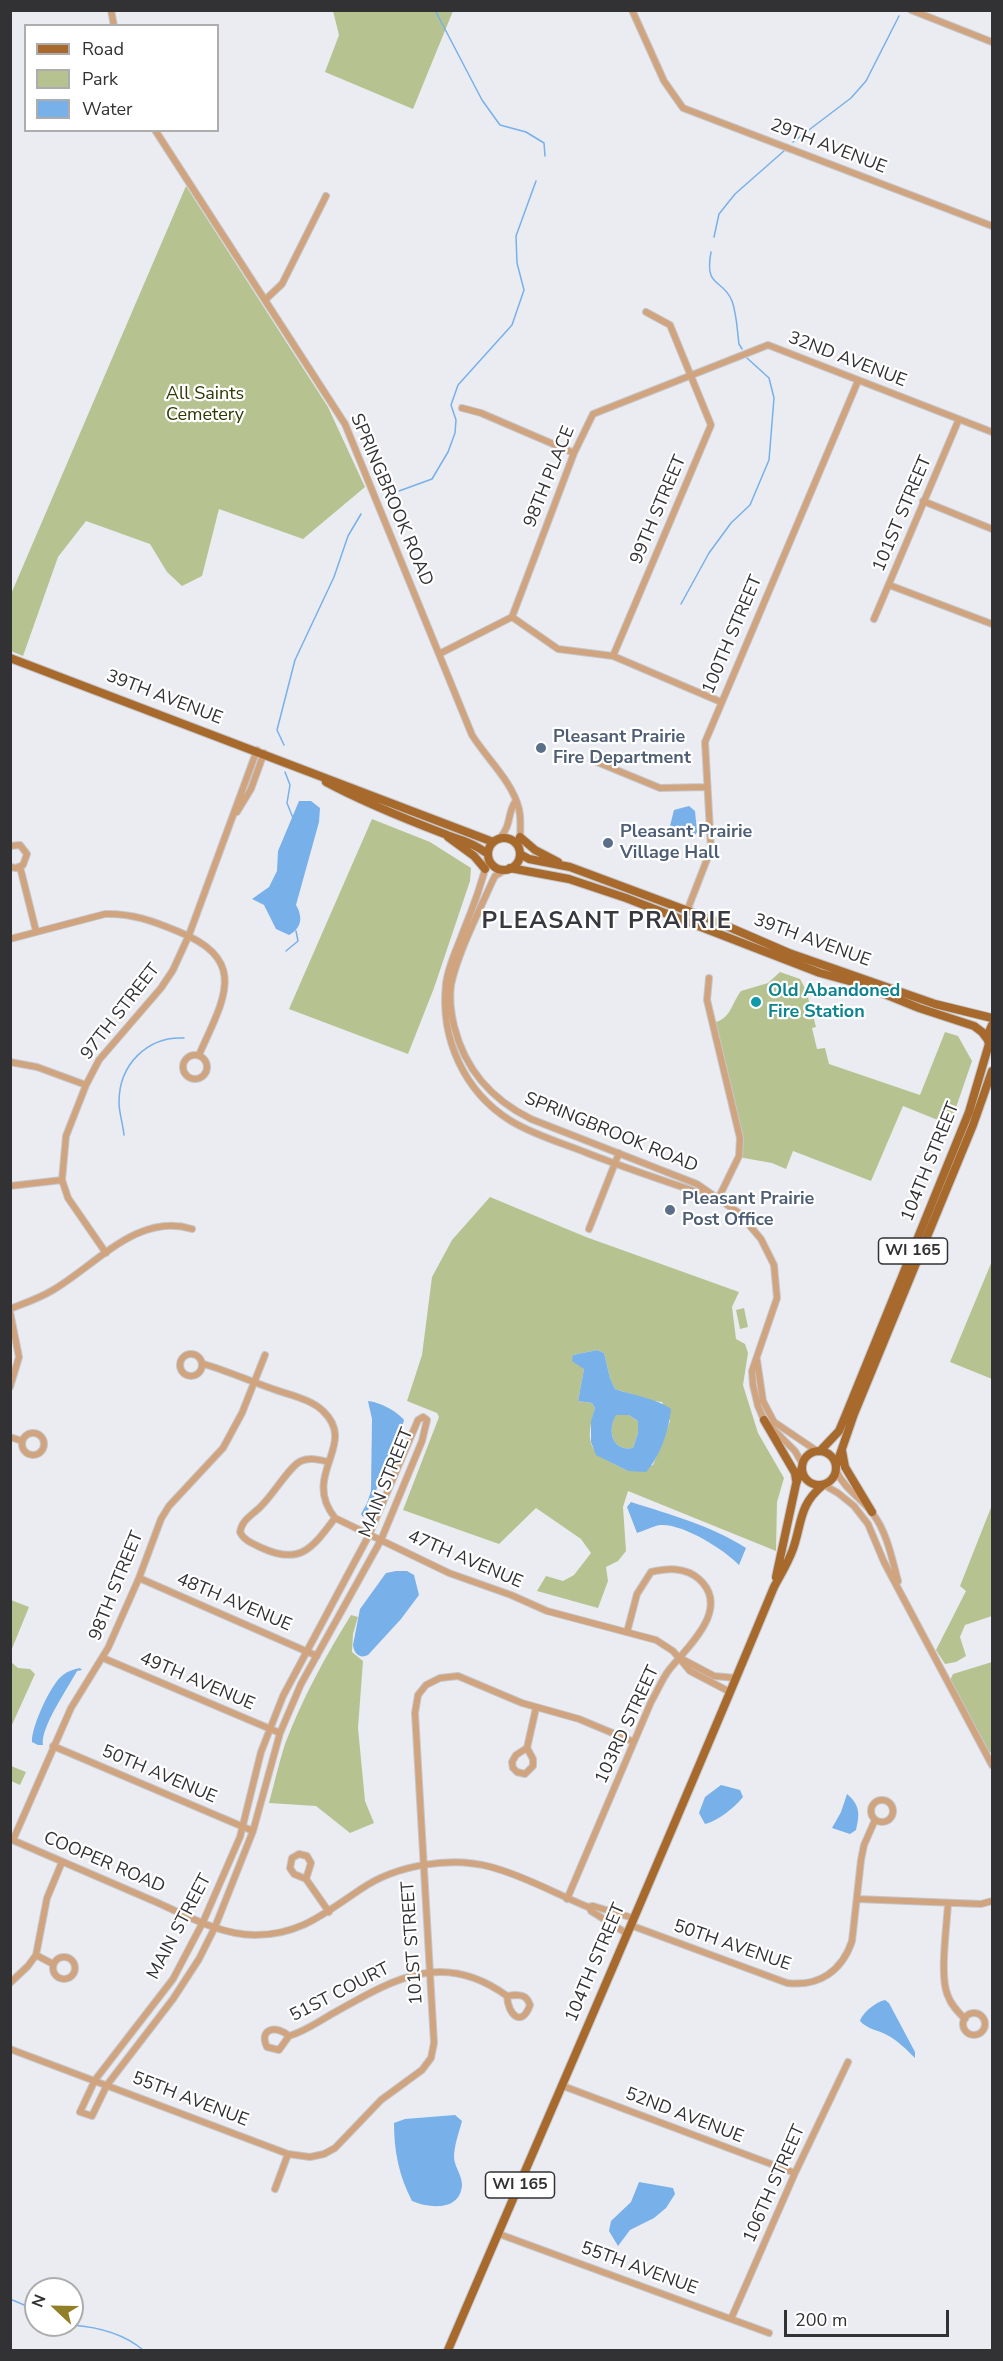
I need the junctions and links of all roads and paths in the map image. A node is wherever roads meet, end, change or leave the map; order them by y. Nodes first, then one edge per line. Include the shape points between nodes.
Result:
1 (632, 10) edge
2 (911, 10) edge
3 (993, 42) edge
4 (156, 132) edge
5 (326, 196) dead end
6 (993, 226) edge
7 (265, 300) junction
8 (646, 312) dead end
9 (690, 375) junction
10 (858, 381) junction
11 (462, 408) dead end
12 (959, 419) junction
13 (993, 432) edge
14 (574, 453) junction
15 (923, 501) junction
16 (993, 529) edge
17 (889, 585) junction
18 (512, 617) junction
19 (873, 619) dead end
20 (993, 624) edge
21 (439, 654) junction
22 (613, 657) junction
23 (10, 658) edge
24 (721, 702) junction
25 (261, 752) junction
26 (592, 760) dead end
27 (306, 769) junction
28 (706, 787) junction
29 (515, 802) junction
30 (445, 835) junction
31 (520, 837) junction
32 (497, 840) junction
33 (10, 846) edge
34 (519, 853) junction
35 (488, 856) junction
36 (10, 867) edge
37 (20, 867) junction
38 (570, 867) junction
39 (485, 869) junction
40 (508, 869) junction
41 (687, 911) junction
42 (36, 931) junction
43 (189, 935) junction
44 (10, 939) edge
45 (709, 978) dead end
46 (921, 1004) junction
47 (993, 1018) edge
48 (993, 1025) edge
49 (990, 1044) edge
50 (199, 1055) junction
51 (10, 1062) edge
52 (993, 1071) edge
53 (86, 1085) junction
54 (619, 1153) junction
55 (615, 1163) junction
56 (62, 1179) junction
57 (10, 1186) edge
58 (718, 1199) junction
59 (192, 1229) dead end
60 (589, 1229) dead end
61 (106, 1253) junction
62 (10, 1311) edge
63 (265, 1354) dead end
64 (756, 1356) junction
65 (204, 1364) dead end
66 (255, 1383) junction
67 (10, 1387) edge
68 (764, 1420) junction
69 (10, 1437) edge
70 (22, 1441) dead end
71 (818, 1451) junction
72 (842, 1451) junction
73 (329, 1462) junction
74 (802, 1465) junction
75 (836, 1468) junction
76 (796, 1484) junction
77 (823, 1485) junction
78 (872, 1512) junction
79 (335, 1518) junction
80 (369, 1535) junction
81 (381, 1540) junction
82 (139, 1578) junction
83 (774, 1587) junction
84 (900, 1590) junction
85 (627, 1632) junction
86 (306, 1651) junction
87 (317, 1656) junction
88 (103, 1658) junction
89 (679, 1658) junction
90 (736, 1678) junction
91 (730, 1692) junction
92 (536, 1708) junction
93 (269, 1729) junction
94 (280, 1733) junction
95 (634, 1742) junction
96 (53, 1746) junction
97 (526, 1748) dead end
98 (985, 1751) junction
99 (993, 1753) edge
100 (993, 1765) edge
101 (875, 1820) dead end
102 (242, 1827) junction
103 (253, 1831) junction
104 (12, 1840) edge
105 (62, 1862) junction
106 (423, 1866) junction
107 (306, 1879) dead end
108 (567, 1899) junction
109 (857, 1899) junction
110 (993, 1901) edge
111 (948, 1903) junction
112 (589, 1907) junction
113 (329, 1911) junction
114 (203, 1922) junction
115 (630, 1925) junction
116 (215, 1927) junction
117 (36, 1955) junction
118 (53, 1964) dead end
119 (430, 1972) junction
120 (10, 1983) edge
121 (507, 1996) dead end
122 (965, 2019) dead end
123 (289, 2036) dead end
124 (10, 2049) edge
125 (848, 2062) dead end
126 (95, 2080) junction
127 (107, 2085) junction
128 (563, 2086) junction
129 (288, 2154) junction
130 (310, 2157) joint
131 (795, 2173) junction
132 (275, 2189) dead end
133 (499, 2234) junction
134 (731, 2319) junction
135 (769, 2333) dead end
136 (448, 2350) edge

1 - 6 street, 29TH AVENUE via 664,81 683,108
2 - 3 street
4 - 7 street, SPRINGBROOK ROAD
5 - 7 street via 282,284
7 - 21 street, SPRINGBROOK ROAD via 345,424
8 - 9 street, 99TH STREET via 670,325
9 - 10 street, 32ND AVENUE via 768,345
9 - 14 street, 98TH PLACE via 593,414
9 - 22 street, 99TH STREET via 711,425
10 - 12 street, 32ND AVENUE
10 - 24 street, 100TH STREET
11 - 14 street
12 - 13 street, 32ND AVENUE
12 - 15 street, 101ST STREET
14 - 18 street, 98TH PLACE
15 - 16 street
15 - 17 street, 101ST STREET
17 - 19 street, 101ST STREET
17 - 20 street
18 - 21 street
18 - 22 street via 558,649
21 - 29 street, SPRINGBROOK ROAD via 472,735 503,777
22 - 24 street
23 - 25 main road, 39TH AVENUE
24 - 28 street, 100TH STREET via 705,742
25 - 27 main road, 39TH AVENUE
25 - 43 street, 97TH STREET
26 - 28 street via 660,788
27 - 30 main road, 39TH AVENUE via 348,794
27 - 32 main road, 39TH AVENUE
28 - 41 street, 100TH STREET via 711,849
29 - 31 street, SPRINGBROOK ROAD via 520,814
29 - 32 street via 507,830
30 - 35 main road, 39TH AVENUE via 472,842
30 - 39 main road
31 - 34 street, SPRINGBROOK ROAD
31 - 38 main road via 535,850
32 - 34 main road via 510,839
32 - 35 main road
33 - 37 street via 20,845 26,850 26,862
34 - 38 main road, 39TH AVENUE via 529,859
34 - 40 main road via 518,861
35 - 39 street, SPRINGBROOK ROAD
35 - 40 main road via 495,867
36 - 37 street
37 - 42 street
38 - 41 main road, 39TH AVENUE
39 - 55 street, SPRINGBROOK ROAD via 446,983 447,1026 462,1070 483,1098 513,1122
40 - 46 main road, 39TH AVENUE via 569,879 820,973
40 - 54 street, SPRINGBROOK ROAD via 492,882 452,983 451,1013 462,1053 478,1078 505,1105
41 - 46 main road, 39TH AVENUE
42 - 43 street via 120,914
42 - 44 street
43 - 50 street via 213,950 225,970 223,1000
43 - 53 street, 97TH STREET via 161,988 106,1050
45 - 58 street via 707,1000 740,1138 739,1156
46 - 47 main road, 39TH AVENUE
46 - 49 main road, 39TH AVENUE via 974,1026
48 - 49 main road, WI 165 via 988,1034
49 - 71 main road, 104TH STREET / WI 165 via 969,1112 839,1431
50 - 50 street via 184,1060 184,1072 189,1078 201,1077 206,1072 207,1064
51 - 53 street via 37,1067
52 - 72 main road, 104TH STREET / WI 165
53 - 56 street, 97TH STREET via 66,1136
54 - 55 street
54 - 58 street, SPRINGBROOK ROAD via 697,1184
55 - 58 street, SPRINGBROOK ROAD
55 - 60 street
56 - 57 street
56 - 61 street, 97TH STREET via 68,1198
58 - 64 street, SPRINGBROOK ROAD via 739,1213 761,1239 774,1265 777,1298
59 - 61 street via 168,1225 140,1231
61 - 62 street via 53,1291
62 - 67 street via 19,1357
63 - 66 street, 98TH STREET
64 - 68 street, SPRINGBROOK ROAD via 753,1385
64 - 71 street, SPRINGBROOK ROAD via 764,1401 774,1422
65 - 66 street
66 - 73 street via 324,1412 335,1433
66 - 82 street, 98TH STREET via 223,1448 160,1519
68 - 74 street, SPRINGBROOK ROAD via 795,1451
68 - 76 main road via 795,1473
69 - 70 street
71 - 74 main road, WI 165 via 808,1455
71 - 75 main road via 831,1455
72 - 75 main road, 104TH STREET / WI 165
72 - 78 main road via 845,1467
73 - 79 street via 322,1488 324,1502
73 - 79 street via 310,1459 293,1466 272,1496 242,1523 240,1532 244,1539 263,1549 293,1556 314,1545
74 - 76 main road, 104TH STREET / WI 165
74 - 77 main road via 804,1478
75 - 77 main road, WI 165 via 832,1480
75 - 78 street via 844,1486
76 - 83 main road, 104TH STREET / WI 165
77 - 83 main road, 104TH STREET / WI 165 via 803,1508 793,1549
77 - 84 street via 861,1514
78 - 84 street via 885,1537
79 - 80 street, 47TH AVENUE
80 - 81 street, 47TH AVENUE
80 - 81 street, MAIN STREET via 418,1420 423,1417 427,1426 422,1441
80 - 86 street, MAIN STREET
81 - 85 street, 47TH AVENUE via 449,1574 548,1611
81 - 87 street, MAIN STREET
82 - 86 street, 48TH AVENUE
82 - 88 street, 98TH STREET
83 - 90 main road, 104TH STREET / WI 165
84 - 98 street
85 - 89 street, 47TH AVENUE via 656,1640
85 - 89 street, 103RD STREET via 637,1594 651,1572 676,1569 693,1574 703,1583 711,1607 707,1622
86 - 87 street, 48TH AVENUE
86 - 93 street, MAIN STREET
87 - 94 street, MAIN STREET
88 - 93 street, 49TH AVENUE
88 - 96 street, 98TH STREET via 74,1701
89 - 90 street via 714,1676
89 - 91 street via 697,1675
89 - 95 street, 103RD STREET via 667,1672
90 - 91 main road, 104TH STREET / WI 165
91 - 115 main road, 104TH STREET / WI 165
92 - 95 street via 579,1719
92 - 97 street
92 - 106 street, 101ST STREET via 461,1677 440,1678 426,1685 415,1703
93 - 94 street, 49TH AVENUE
93 - 102 street, MAIN STREET
94 - 103 street, MAIN STREET
95 - 108 street, 103RD STREET
96 - 102 street, 50TH AVENUE
96 - 104 street, 98TH STREET
98 - 99 street
98 - 100 street
101 - 109 street via 864,1845
102 - 103 street, 50TH AVENUE
102 - 114 street, MAIN STREET
103 - 116 street, MAIN STREET
104 - 105 street, COOPER ROAD
105 - 114 street, COOPER ROAD
105 - 117 street via 48,1898
106 - 108 street, COOPER ROAD via 467,1863 493,1867
106 - 113 street, COOPER ROAD via 384,1876
106 - 119 street, 101ST STREET
107 - 113 street
108 - 112 street, COOPER ROAD
109 - 111 street
109 - 115 street, 50TH AVENUE via 849,1951 843,1961 831,1974 795,1984
110 - 111 street
111 - 122 street via 946,1994
112 - 115 street, COOPER ROAD
112 - 115 street, COOPER ROAD
113 - 116 street, COOPER ROAD via 299,1928 270,1934 241,1934
114 - 116 street, COOPER ROAD
114 - 126 street, MAIN STREET via 173,1979
115 - 128 main road, 104TH STREET / WI 165
116 - 127 street, MAIN STREET via 180,1990
117 - 118 street
117 - 120 street
119 - 121 street, 51ST COURT via 468,1976
119 - 123 street, 51ST COURT via 389,1982
119 - 130 street, 101ST STREET via 434,2043 431,2058 422,2070 381,2100 335,2148
124 - 126 street
125 - 131 street, 106TH STREET
126 - 127 street, 55TH AVENUE
126 - 127 street, MAIN STREET via 80,2112 92,2116
127 - 129 street, 55TH AVENUE
128 - 131 street, 52ND AVENUE
128 - 133 main road, 104TH STREET / WI 165
129 - 130 street, 55TH AVENUE
129 - 132 street
131 - 134 street, 106TH STREET
133 - 134 street, 55TH AVENUE
133 - 136 main road, 104TH STREET / WI 165
134 - 135 street, 55TH AVENUE

